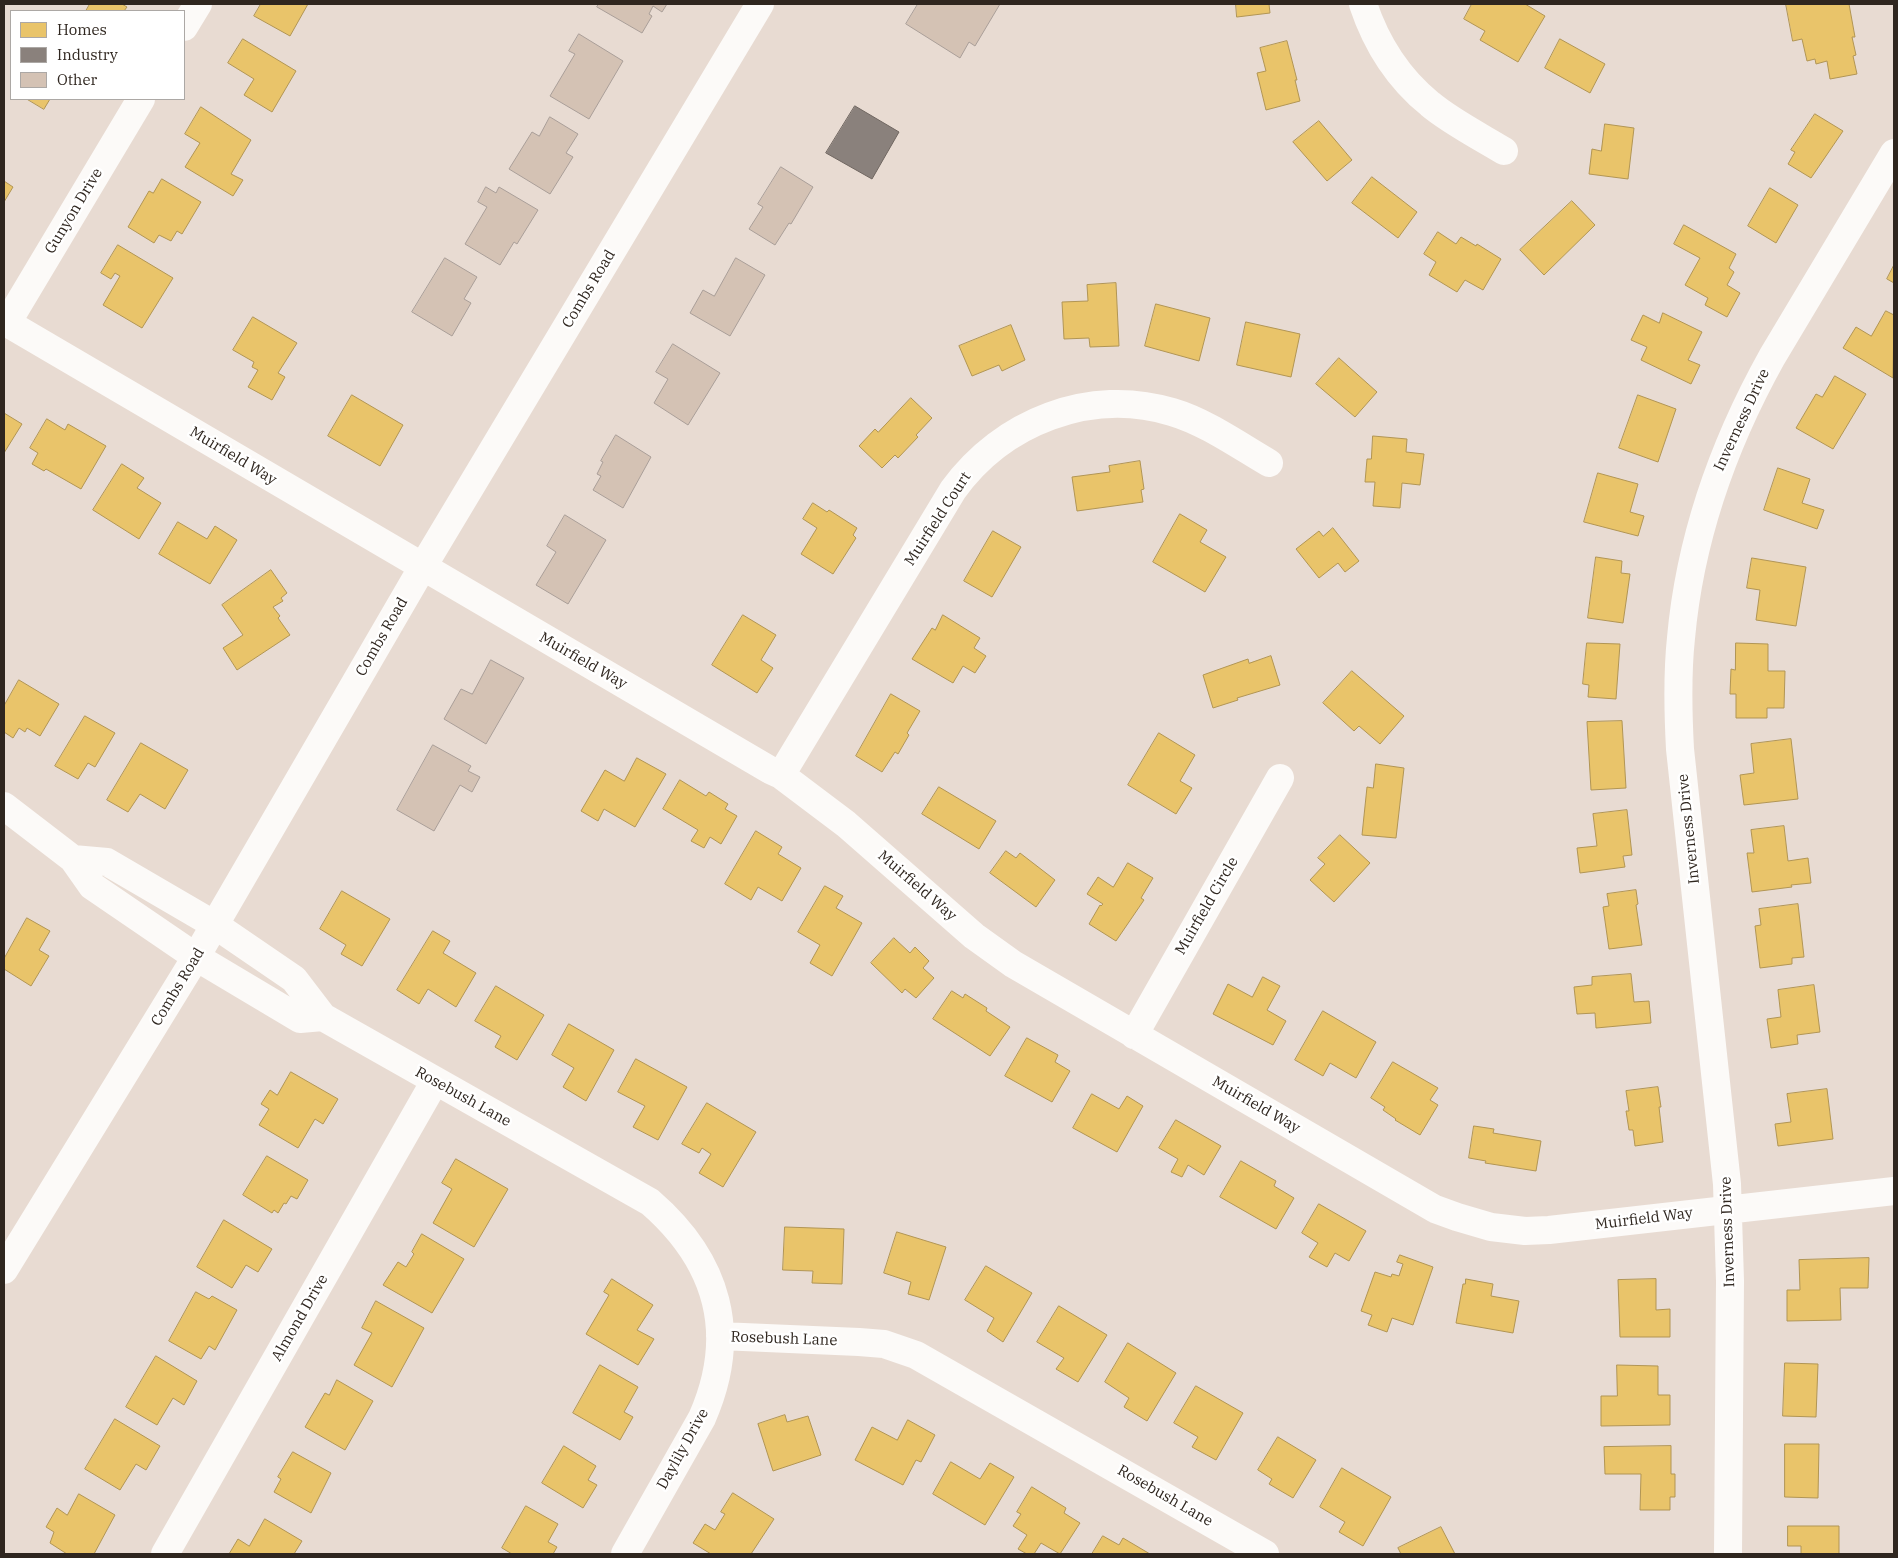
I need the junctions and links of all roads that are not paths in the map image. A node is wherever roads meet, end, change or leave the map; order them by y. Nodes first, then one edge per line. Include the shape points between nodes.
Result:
1 (198, 4) edge
2 (760, 4) edge
3 (1362, 4) edge
4 (185, 25) edge
5 (140, 100) edge
6 (1504, 151) dead end
7 (1894, 153) edge
8 (6, 322) edge
9 (1269, 463) dead end
10 (422, 568) junction
11 (781, 775) junction
12 (1280, 778) dead end
13 (4, 806) edge
14 (73, 859) junction
15 (215, 925) junction
16 (196, 957) junction
17 (323, 1017) junction
18 (1134, 1035) junction
19 (435, 1081) junction
20 (1894, 1191) edge
21 (1728, 1209) junction
22 (4, 1270) edge
23 (720, 1336) junction
24 (164, 1554) edge
25 (625, 1554) edge
26 (1266, 1554) edge
27 (1728, 1554) edge

1 - 4 street
2 - 10 street, Combs Road
3 - 6 street via 1388,58 1414,90 1431,106
5 - 8 street, Gunyon Drive
7 - 21 street, Inverness Drive via 1744,409 1709,499 1687,592 1680,639 1680,749
8 - 10 street, Muirfield Way
9 - 11 street, Muirfield Court via 1205,426 1172,412 1149,407 1102,404 1078,408 1034,422 1002,440 971,468 953,490
10 - 11 street, Muirfield Way
10 - 15 street, Combs Road
11 - 18 street, Muirfield Way via 846,824 974,936 1020,969
12 - 18 street, Muirfield Circle
13 - 14 street
14 - 15 street, Rosebush Lane via 107,862
14 - 16 street via 92,886
15 - 16 street, Combs Road
15 - 17 street, Rosebush Lane via 294,979
16 - 17 street via 300,1019
16 - 22 street, Combs Road
17 - 19 street, Rosebush Lane
18 - 21 street, Muirfield Way via 1435,1208 1479,1225 1549,1230
19 - 23 street, Rosebush Lane via 650,1202 668,1218 692,1246 703,1266 715,1300
19 - 24 street, Almond Drive
20 - 21 street, Muirfield Way
21 - 27 street, Inverness Drive
23 - 25 street, Daylily Drive via 718,1364 702,1418
23 - 26 street, Rosebush Lane via 884,1344 916,1355

